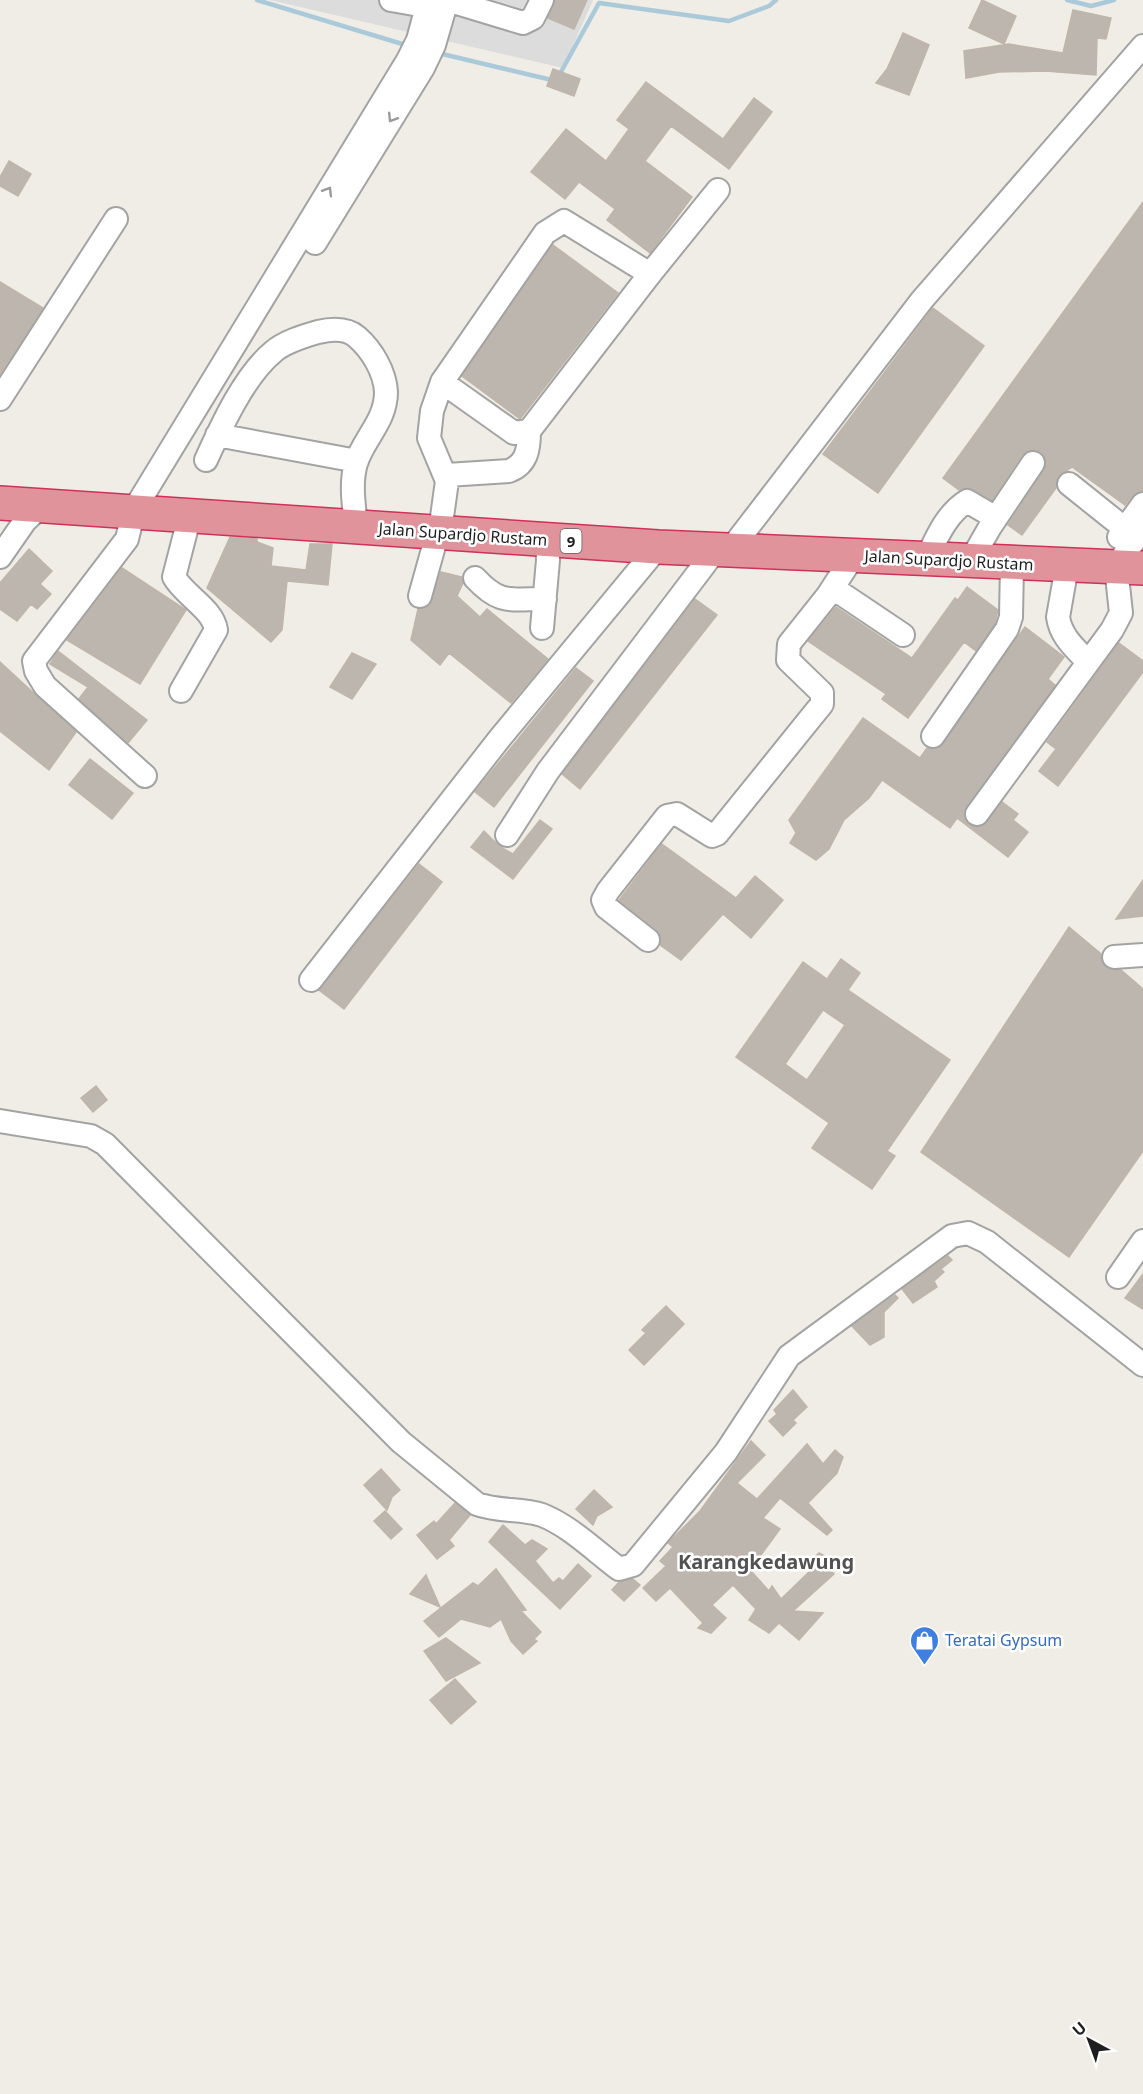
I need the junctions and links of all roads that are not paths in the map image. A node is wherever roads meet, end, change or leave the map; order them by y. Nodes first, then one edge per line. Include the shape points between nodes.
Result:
1 (391, 0) edge
2 (542, 0) edge
3 (427, 2) edge
4 (1140, 55) edge
5 (718, 189) dead end
6 (117, 219) dead end
7 (650, 274) junction
8 (442, 382) junction
9 (0, 399) edge
10 (529, 431) junction
11 (218, 435) junction
12 (206, 460) dead end
13 (357, 461) junction
14 (1033, 463) dead end
15 (447, 475) junction
16 (1069, 484) dead end
17 (0, 503) edge
18 (1143, 504) edge
19 (41, 506) junction
20 (142, 511) junction
21 (190, 515) junction
22 (996, 518) junction
23 (356, 526) junction
24 (1133, 528) edge
25 (436, 532) junction
26 (547, 540) junction
27 (658, 547) junction
28 (724, 548) junction
29 (854, 555) junction
30 (0, 557) edge
31 (926, 560) junction
32 (970, 562) junction
33 (1012, 564) junction
34 (1067, 566) junction
35 (1120, 567) edge
36 (475, 578) dead end
37 (832, 588) junction
38 (420, 596) dead end
39 (545, 599) junction
40 (542, 628) dead end
41 (903, 635) dead end
42 (1088, 662) junction
43 (181, 691) dead end
44 (933, 736) dead end
45 (145, 776) dead end
46 (977, 814) dead end
47 (507, 835) dead end
48 (648, 940) dead end
49 (1143, 956) edge
50 (1114, 957) dead end
51 (311, 980) dead end
52 (0, 1121) edge
53 (1143, 1241) edge
54 (1118, 1277) dead end
55 (1143, 1365) edge

1 - 3 street
2 - 3 street via 533,18 523,23
3 - 20 street via 426,42 415,64
4 - 28 street via 922,300
5 - 7 street
6 - 9 street
7 - 8 street via 564,222 554,226 545,233
7 - 10 street
8 - 10 street via 514,433
8 - 15 street via 432,411 429,438
10 - 15 street via 525,459 516,468
11 - 12 street
11 - 13 street
11 - 13 street via 254,374 273,351 305,335 333,329 353,333 367,346 380,369 386,392 380,422
13 - 23 street via 352,484
14 - 22 street
15 - 25 street via 442,517
16 - 24 street
17 - 19 highway, Jalan Supardjo Rustam / 9
18 - 24 street
19 - 20 highway, Jalan Supardjo Rustam / 9
19 - 30 street via 25,521
20 - 21 highway, Jalan Supardjo Rustam / 9
20 - 45 street via 127,539 34,661 45,686
21 - 23 highway, Jalan Supardjo Rustam / 9
21 - 43 street via 174,577 212,620 216,630
22 - 31 street via 967,501 942,527
22 - 32 street
23 - 25 highway, Jalan Supardjo Rustam / 9
24 - 35 street
25 - 26 highway, Jalan Supardjo Rustam / 9
25 - 38 street
26 - 27 highway, Jalan Supardjo Rustam / 9
26 - 39 street
27 - 28 highway, Jalan Supardjo Rustam / 9
27 - 51 street via 500,738
28 - 29 highway, Jalan Supardjo Rustam / 9
28 - 47 street via 548,771
29 - 31 highway, Jalan Supardjo Rustam / 9
29 - 37 street
31 - 32 highway, Jalan Supardjo Rustam / 9
32 - 33 highway, Jalan Supardjo Rustam / 9
33 - 34 highway, Jalan Supardjo Rustam / 9
33 - 44 street via 1011,617 1007,629
34 - 35 highway, Jalan Supardjo Rustam / 9
34 - 42 street via 1059,625 1066,640
35 - 42 street via 1121,613
36 - 39 street via 488,593 501,599
37 - 41 street
37 - 48 street via 789,644 788,660 822,693 822,704 717,834 712,836 678,814 667,816 603,900 606,907
39 - 40 street
42 - 46 street
49 - 50 street
52 - 55 street via 98,1138 401,1442 477,1504 554,1521 619,1569 633,1565 702,1485 789,1356 952,1236 968,1233 987,1242
53 - 54 street

